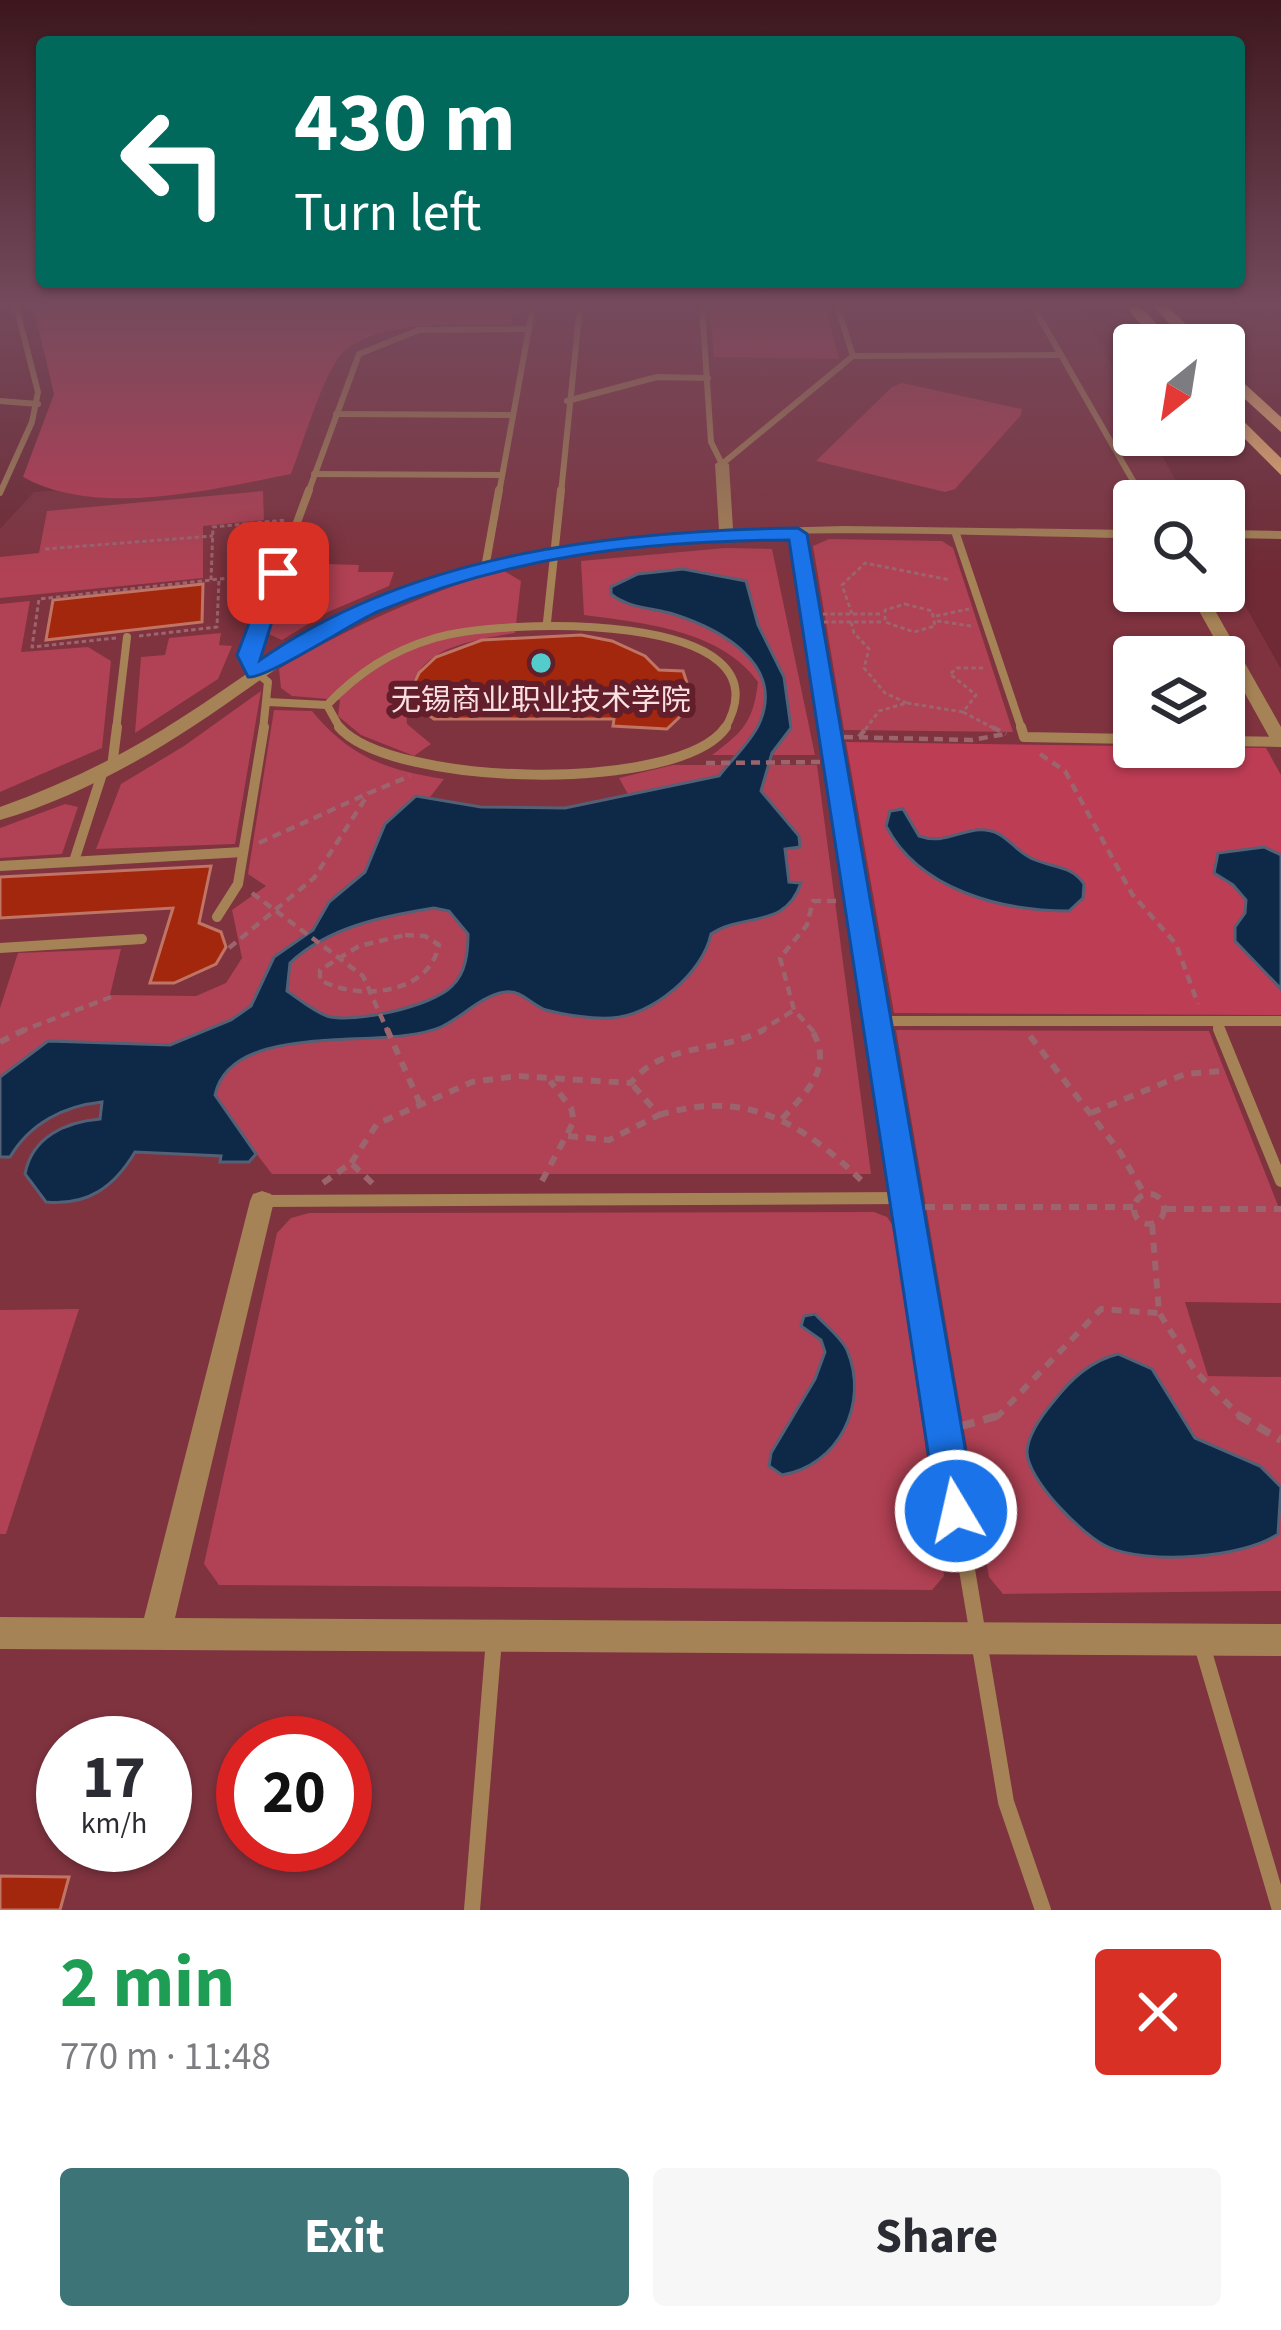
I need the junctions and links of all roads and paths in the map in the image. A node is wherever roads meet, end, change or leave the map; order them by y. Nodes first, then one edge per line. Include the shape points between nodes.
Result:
1 (38, 395) edge
2 (343, 395) edge
3 (516, 395) edge
4 (568, 395) edge
5 (589, 395) edge
6 (710, 395) edge
7 (806, 395) edge
8 (1084, 395) edge
9 (1249, 395) edge
10 (0, 400) edge
11 (567, 401) junction
12 (38, 404) junction
13 (336, 414) junction
14 (512, 415) junction
15 (1281, 427) edge
16 (1245, 430) edge
17 (722, 464) junction
18 (1281, 469) edge
19 (314, 474) junction
20 (502, 475) junction
21 (1133, 480) edge
22 (0, 493) edge
23 (297, 519) junction
24 (726, 534) junction
25 (798, 534) junction
26 (956, 534) junction
27 (1113, 534) edge
28 (1245, 534) edge
29 (1281, 535) edge
30 (213, 536) junction
31 (45, 549) dead end
32 (553, 551) junction
33 (485, 568) junction
34 (278, 573) junction
35 (219, 579) junction
36 (211, 580) junction
37 (950, 580) dead end
38 (981, 607) junction
39 (1208, 612) edge
40 (852, 614) junction
41 (883, 614) junction
42 (811, 618) junction
43 (937, 618) junction
44 (548, 622) junction
45 (851, 622) junction
46 (885, 622) junction
47 (988, 630) junction
48 (127, 637) junction
49 (1001, 668) junction
50 (256, 673) junction
51 (268, 702) junction
52 (907, 703) junction
53 (327, 705) junction
54 (963, 712) junction
55 (1006, 734) junction
56 (831, 737) junction
57 (860, 737) junction
58 (1024, 737) junction
59 (1113, 739) edge
60 (1245, 741) edge
61 (1281, 742) edge
62 (710, 763) dead end
63 (835, 763) junction
64 (432, 766) junction
65 (108, 769) junction
66 (369, 793) junction
67 (0, 814) edge
68 (243, 852) junction
69 (74, 861) junction
70 (0, 866) edge
71 (238, 884) junction
72 (857, 901) junction
73 (272, 912) junction
74 (217, 917) dead end
75 (142, 939) dead end
76 (3, 948) edge
77 (229, 948) dead end
78 (0, 962) edge
79 (370, 989) junction
80 (111, 997) dead end
81 (794, 1010) junction
82 (877, 1021) junction
83 (1022, 1021) junction
84 (1211, 1021) junction
85 (1281, 1021) edge
86 (0, 1042) edge
87 (1236, 1070) junction
88 (550, 1081) junction
89 (631, 1083) junction
90 (421, 1106) junction
91 (1090, 1113) junction
92 (659, 1115) junction
93 (782, 1119) junction
94 (568, 1136) junction
95 (351, 1162) dead end
96 (1281, 1181) edge
97 (1145, 1196) junction
98 (878, 1198) junction
99 (541, 1200) junction
100 (262, 1201) joint
101 (907, 1203) junction
102 (1132, 1207) junction
103 (1166, 1209) junction
104 (1281, 1209) edge
105 (1152, 1222) junction
106 (1159, 1313) junction
107 (943, 1426) junction
108 (1281, 1440) edge
109 (0, 1633) edge
110 (156, 1633) junction
111 (494, 1635) junction
112 (977, 1638) junction
113 (1201, 1639) junction
114 (1281, 1640) edge
115 (472, 1910) edge
116 (1043, 1910) edge
117 (1280, 1910) edge

1 - 12 lane
2 - 13 lane
3 - 14 lane
4 - 11 lane
5 - 11 lane
6 - 17 lane via 711,442
7 - 17 lane
8 - 21 lane
9 - 15 main road
10 - 12 lane
11 - 32 lane
12 - 22 lane
13 - 14 lane
13 - 19 lane
14 - 20 lane
16 - 18 main road
17 - 24 street
19 - 20 lane
19 - 23 lane
20 - 33 lane
23 - 30 path via 213,527
23 - 34 lane
24 - 25 street
24 - 32 street
25 - 26 street
25 - 42 lane
26 - 27 street
26 - 38 lane
28 - 29 street
30 - 31 path
30 - 36 path
32 - 33 street
32 - 44 lane
33 - 50 street via 369,608
34 - 35 path
34 - 50 lane via 248,655
35 - 36 path
35 - 48 path via 217,627
36 - 48 path via 39,598 32,647
37 - 40 path via 865,563 842,585
38 - 43 path
38 - 47 lane
39 - 61 street
40 - 41 path
40 - 42 path
41 - 43 path via 905,604
41 - 46 path
42 - 45 path
42 - 56 lane
43 - 46 path via 914,632
43 - 47 path
44 - 53 lane via 431,640 357,676
44 - 64 lane via 623,628 705,653 732,675 734,719 702,747 618,769
45 - 46 path
45 - 52 path via 869,649 864,668 871,680
47 - 49 lane
48 - 65 lane
49 - 54 path via 950,674 976,694
49 - 58 lane
50 - 51 lane via 268,682
50 - 65 street
51 - 53 lane
51 - 68 lane
52 - 54 path
52 - 57 path via 879,711
53 - 64 lane via 348,740
54 - 55 path
55 - 57 path
55 - 58 path
56 - 57 path
56 - 63 lane
58 - 59 lane
58 - 84 path via 1082,796 1132,894 1176,944
60 - 61 lane
62 - 63 path
63 - 72 lane
64 - 66 path
65 - 67 street
65 - 69 lane
66 - 68 path
66 - 73 path via 327,863
68 - 69 lane
68 - 71 lane
69 - 70 lane
71 - 73 path
71 - 74 lane
72 - 81 path via 813,901 813,916 780,958
72 - 82 lane
73 - 77 path
73 - 79 path
75 - 76 lane
76 - 78 lane
79 - 79 path via 330,988 320,970 383,938 425,936 439,945 429,974
79 - 90 path
80 - 86 path
81 - 89 path via 742,1041 664,1054 640,1067
81 - 93 path via 822,1051 818,1078
82 - 83 lane
82 - 101 lane
83 - 84 lane
83 - 91 path via 1050,1069
84 - 85 lane
84 - 87 lane
87 - 91 path via 1185,1074
87 - 96 lane
88 - 89 path
88 - 90 path via 481,1080
88 - 94 path via 572,1107
89 - 92 path
90 - 95 path via 381,1118
91 - 97 path via 1130,1161
92 - 93 path via 717,1102
92 - 94 path via 610,1140
93 - 98 path via 830,1148
94 - 99 path via 542,1167
97 - 102 path
97 - 103 path
98 - 99 lane
98 - 101 lane
99 - 100 lane
100 - 110 street
101 - 102 path
101 - 107 lane
102 - 105 path
103 - 104 path
103 - 105 path
105 - 106 path
106 - 107 path via 1101,1309 998,1418
106 - 108 path via 1226,1410
107 - 112 lane
109 - 110 street
110 - 111 street
111 - 112 street
111 - 115 lane
112 - 113 street
112 - 116 lane via 1006,1802
113 - 114 street
113 - 117 lane

